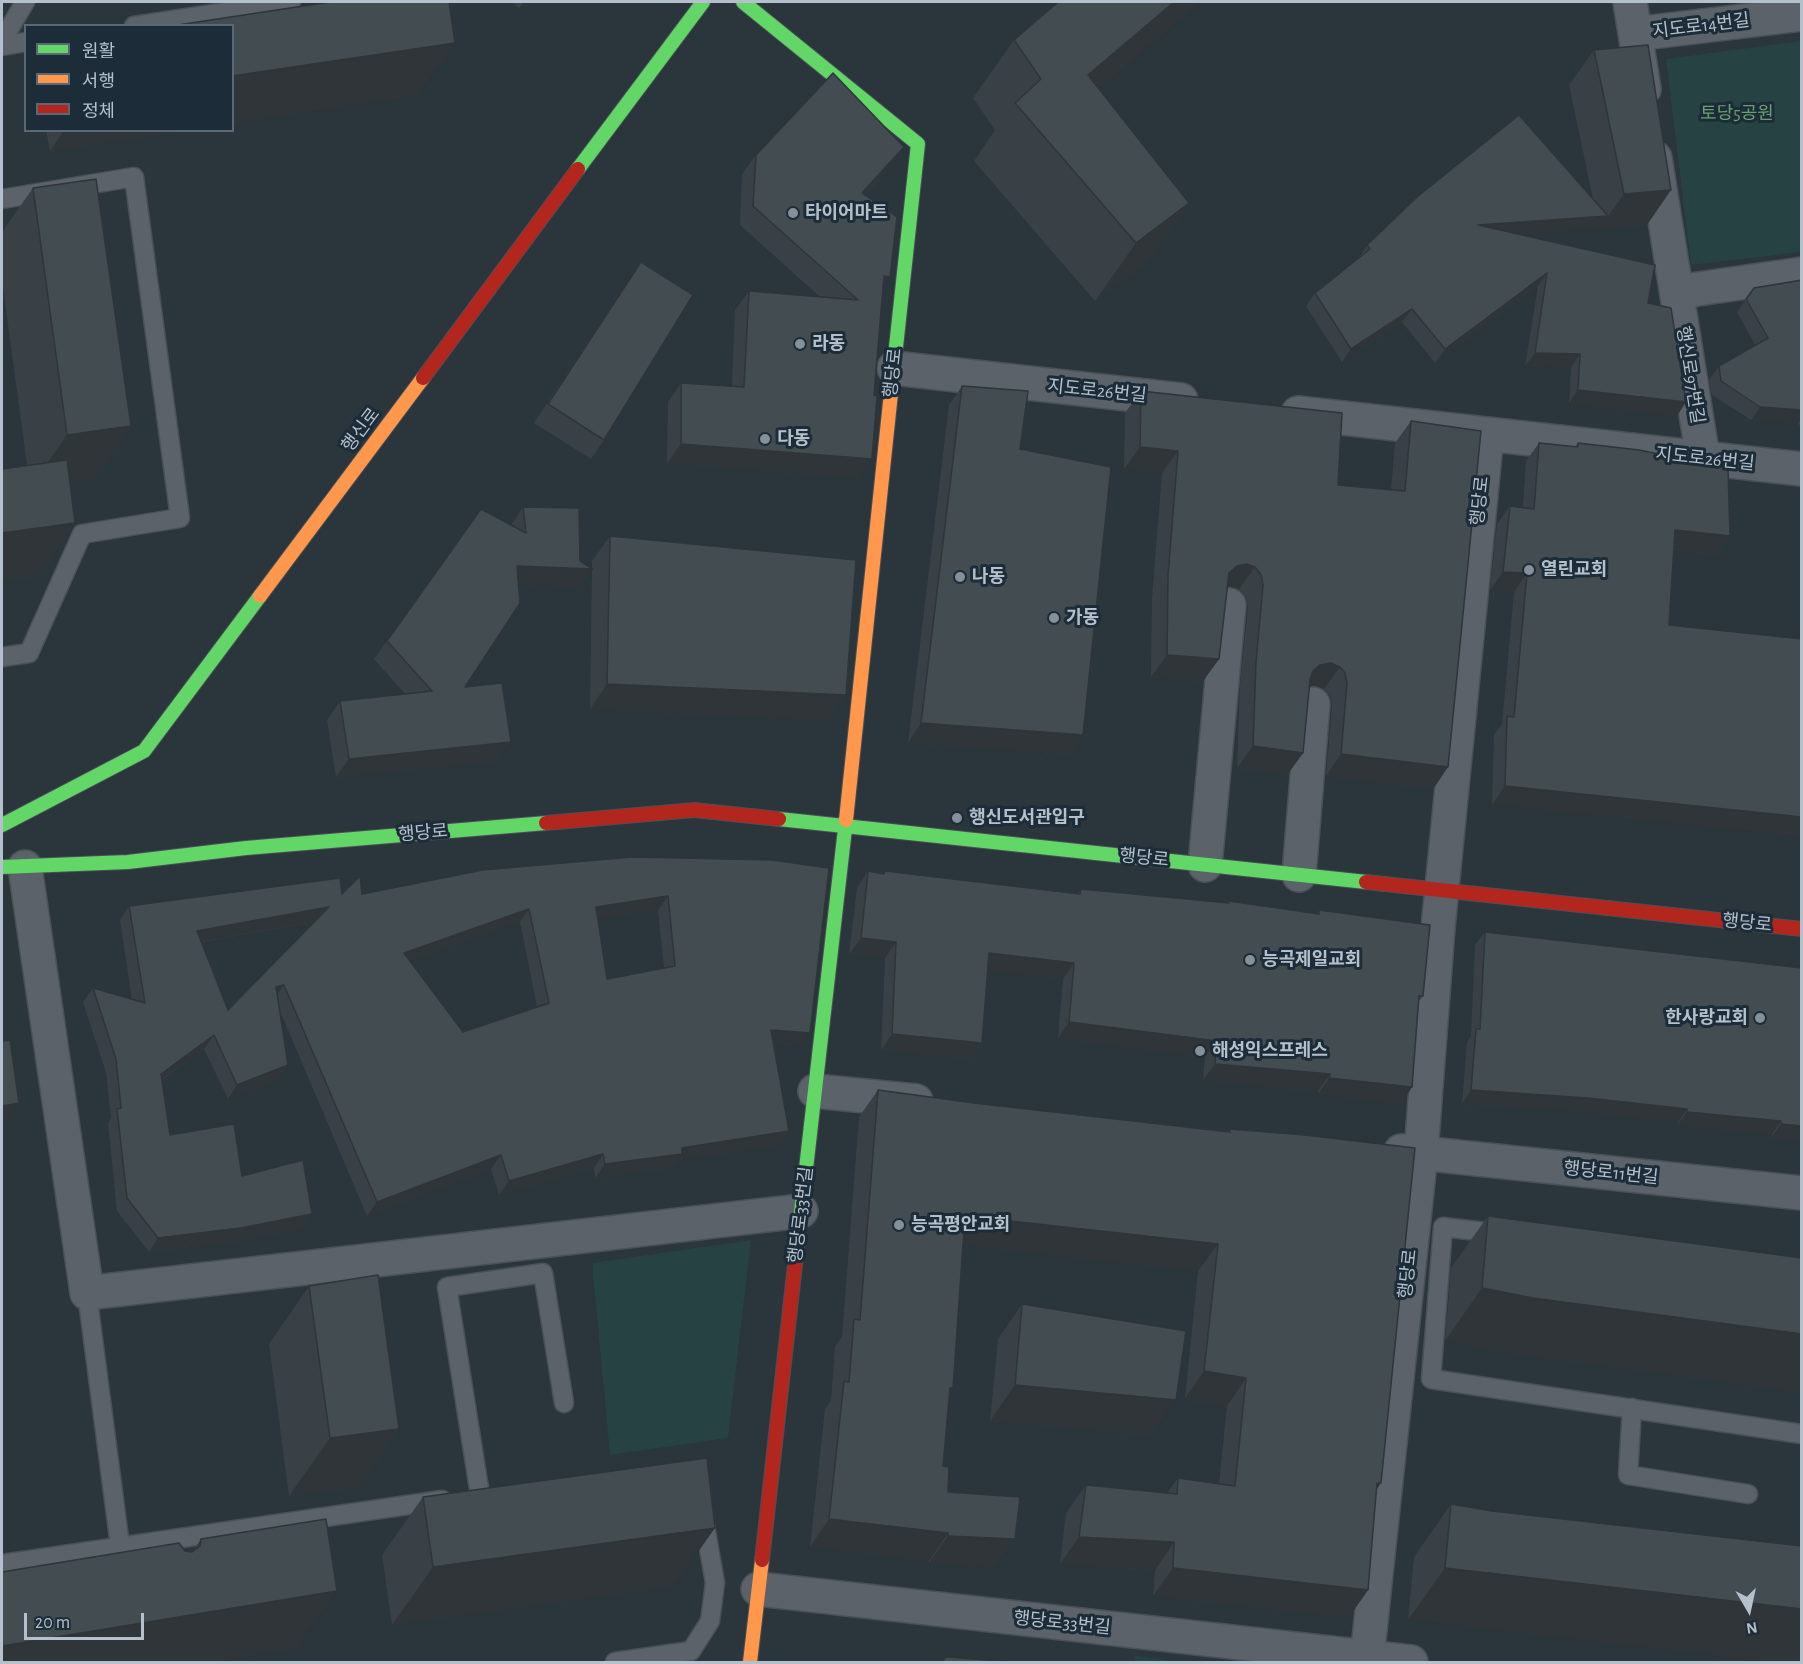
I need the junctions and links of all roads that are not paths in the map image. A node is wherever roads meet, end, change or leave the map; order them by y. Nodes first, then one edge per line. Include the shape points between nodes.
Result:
1 (25, 2) edge
2 (291, 2) edge
3 (703, 2) edge
4 (743, 2) edge
5 (1630, 2) edge
6 (1802, 14) edge
7 (147, 24) edge
8 (1635, 34) junction
9 (24, 42) edge
10 (2, 44) edge
11 (2, 199) edge
12 (1802, 274) edge
13 (1677, 292) junction
14 (894, 368) junction
15 (1214, 404) edge
16 (1273, 411) edge
17 (1487, 434) junction
18 (1703, 458) junction
19 (1802, 469) edge
20 (1229, 604) edge
21 (2, 657) edge
22 (1313, 704) edge
23 (2, 825) edge
24 (845, 826) junction
25 (1205, 865) junction
26 (13, 867) edge
27 (1299, 875) junction
28 (1442, 891) junction
29 (1802, 929) edge
30 (815, 1091) junction
31 (945, 1104) edge
32 (1373, 1148) edge
33 (1420, 1153) junction
34 (1802, 1194) edge
35 (801, 1211) junction
36 (1524, 1237) edge
37 (87, 1293) junction
38 (564, 1403) dead end
39 (1632, 1408) junction
40 (1802, 1434) edge
41 (503, 1491) edge
42 (1748, 1494) dead end
43 (468, 1496) junction
44 (700, 1498) edge
45 (141, 1542) junction
46 (120, 1546) junction
47 (2, 1564) edge
48 (144, 1565) edge
49 (758, 1589) junction
50 (1367, 1658) junction
51 (615, 1662) edge
52 (750, 1662) edge
53 (1411, 1662) edge

1 - 10 lane
2 - 7 lane
3 - 23 street, 행신로 via 144,751
4 - 14 street, 행당로 via 918,144
5 - 8 street, 행신로97번길
6 - 8 street, 지도로14번길
8 - 13 street, 행신로97번길
9 - 10 lane
11 - 21 lane via 134,177 180,518 82,534 29,653
12 - 13 street
13 - 18 street, 행신로97번길
14 - 15 street, 지도로26번길
14 - 24 street, 행당로
16 - 17 street, 지도로26번길
17 - 18 street, 지도로26번길
17 - 28 street, 행당로
18 - 19 street, 지도로26번길
20 - 25 street
22 - 27 street
24 - 25 street, 행당로
24 - 26 street, 행당로 via 694,810 246,848 128,862
24 - 30 street, 행당로33번길
25 - 27 street, 행당로
26 - 37 street
27 - 28 street, 행당로
28 - 29 street, 행당로
28 - 33 street, 행당로
30 - 31 street
30 - 35 street, 행당로33번길
32 - 33 street
33 - 34 street, 행당로11번길
33 - 50 street, 행당로
35 - 37 street
35 - 49 street, 행당로33번길
36 - 39 lane via 1443,1227 1431,1378
37 - 46 lane
38 - 43 lane via 543,1273 447,1287
39 - 40 lane
39 - 42 lane via 1628,1475
41 - 43 lane
43 - 45 lane
44 - 51 lane via 714,1583 710,1621 691,1651
45 - 46 lane
45 - 48 lane
46 - 47 lane
49 - 50 street, 행당로33번길
49 - 52 street, 행당로33번길
50 - 53 street, 행당로33번길

